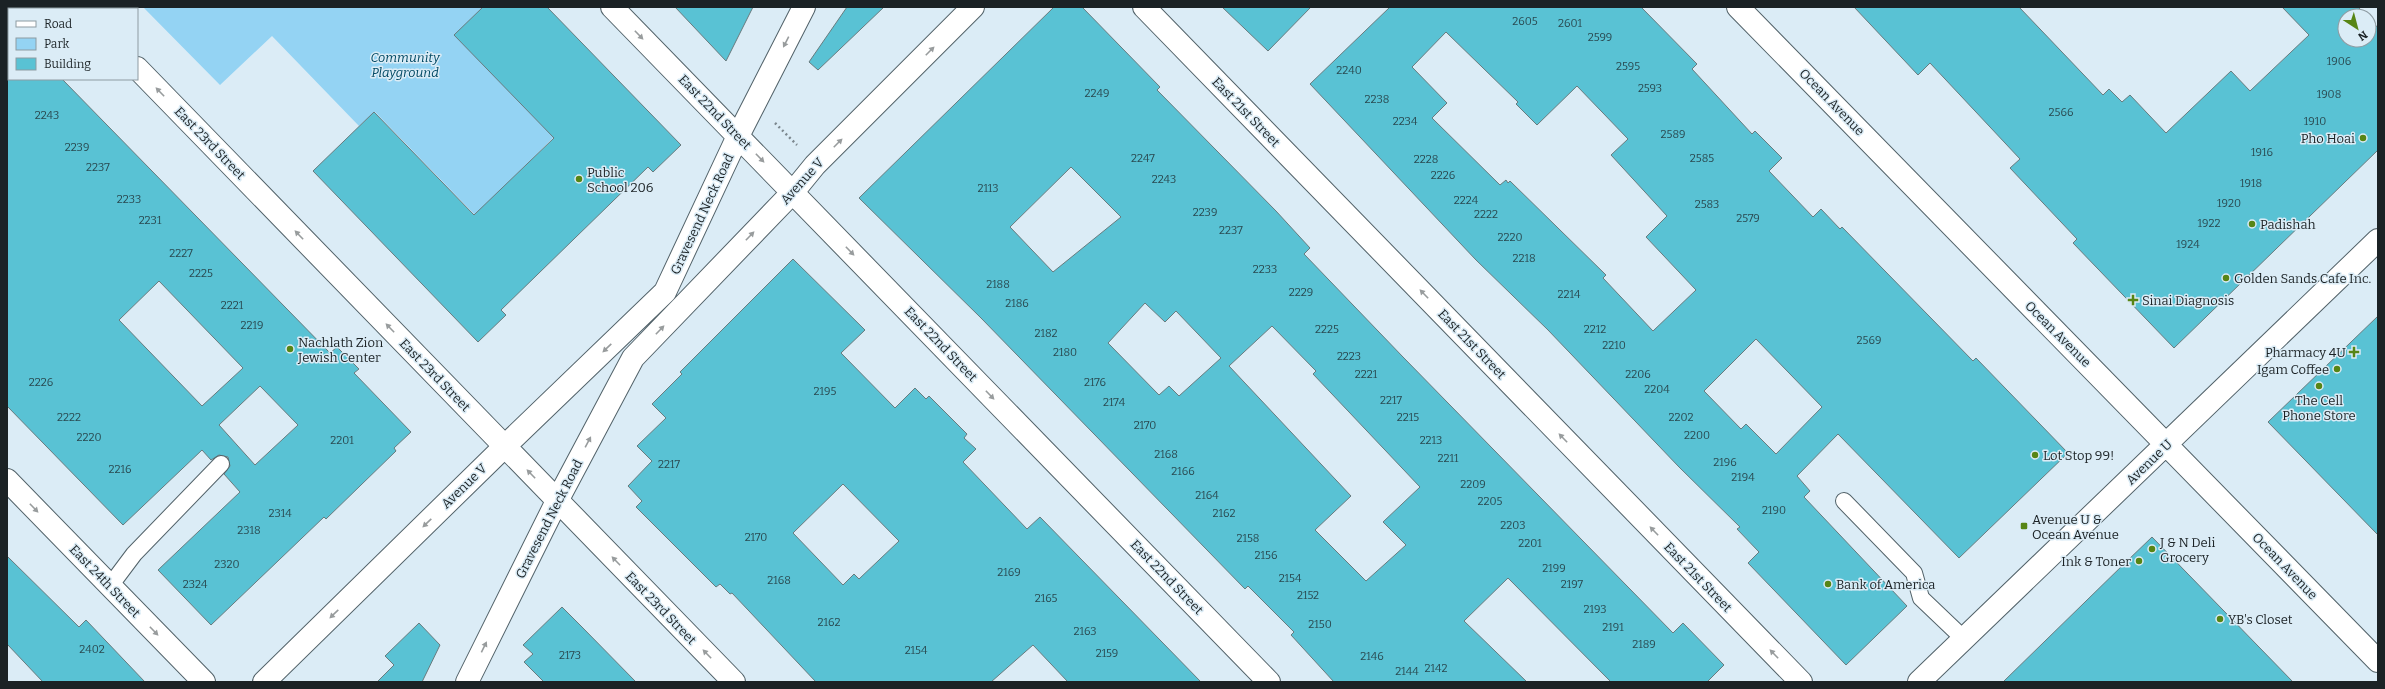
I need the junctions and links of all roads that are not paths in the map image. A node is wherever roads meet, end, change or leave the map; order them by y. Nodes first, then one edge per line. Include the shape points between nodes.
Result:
1 (612, 7) edge
2 (804, 7) edge
3 (973, 7) edge
4 (1144, 7) edge
5 (1738, 7) edge
6 (138, 69) edge
7 (738, 136) junction
8 (793, 192) junction
9 (2378, 240) edge
10 (665, 292) joint
11 (633, 358) joint
12 (2167, 445) junction
13 (505, 446) junction
14 (221, 464) dead end
15 (7, 480) edge
16 (557, 501) junction
17 (1844, 501) dead end
18 (110, 586) junction
19 (1964, 640) junction
20 (2378, 661) edge
21 (204, 682) edge
22 (264, 682) edge
23 (467, 682) edge
24 (734, 682) edge
25 (1269, 682) edge
26 (1801, 682) edge
27 (1919, 682) edge

1 -> 7 street, East 22nd Street
2 -> 7 street, Gravesend Neck Road
8 -> 3 street, Avenue V via 815,165
26 -> 4 street, East 21st Street
5 - 12 street, Ocean Avenue
13 -> 6 street, East 23rd Street
7 -> 8 street, East 22nd Street
7 - 10 street, Gravesend Neck Road
11 -> 8 street, Avenue V
8 -> 25 street, East 22nd Street
9 - 12 street, Avenue U
10 -> 13 street, Avenue V
16 -> 11 street, Gravesend Neck Road
12 - 19 street, Avenue U
12 - 20 street, Ocean Avenue
16 -> 13 street, East 23rd Street
13 -> 22 street, Avenue V
14 - 18 lane via 134,554
15 -> 18 street, East 24th Street
23 -> 16 street, Gravesend Neck Road
24 -> 16 street, East 23rd Street
17 - 19 lane via 1914,573 1921,598
18 -> 21 street, East 24th Street
19 - 27 street, Avenue U

